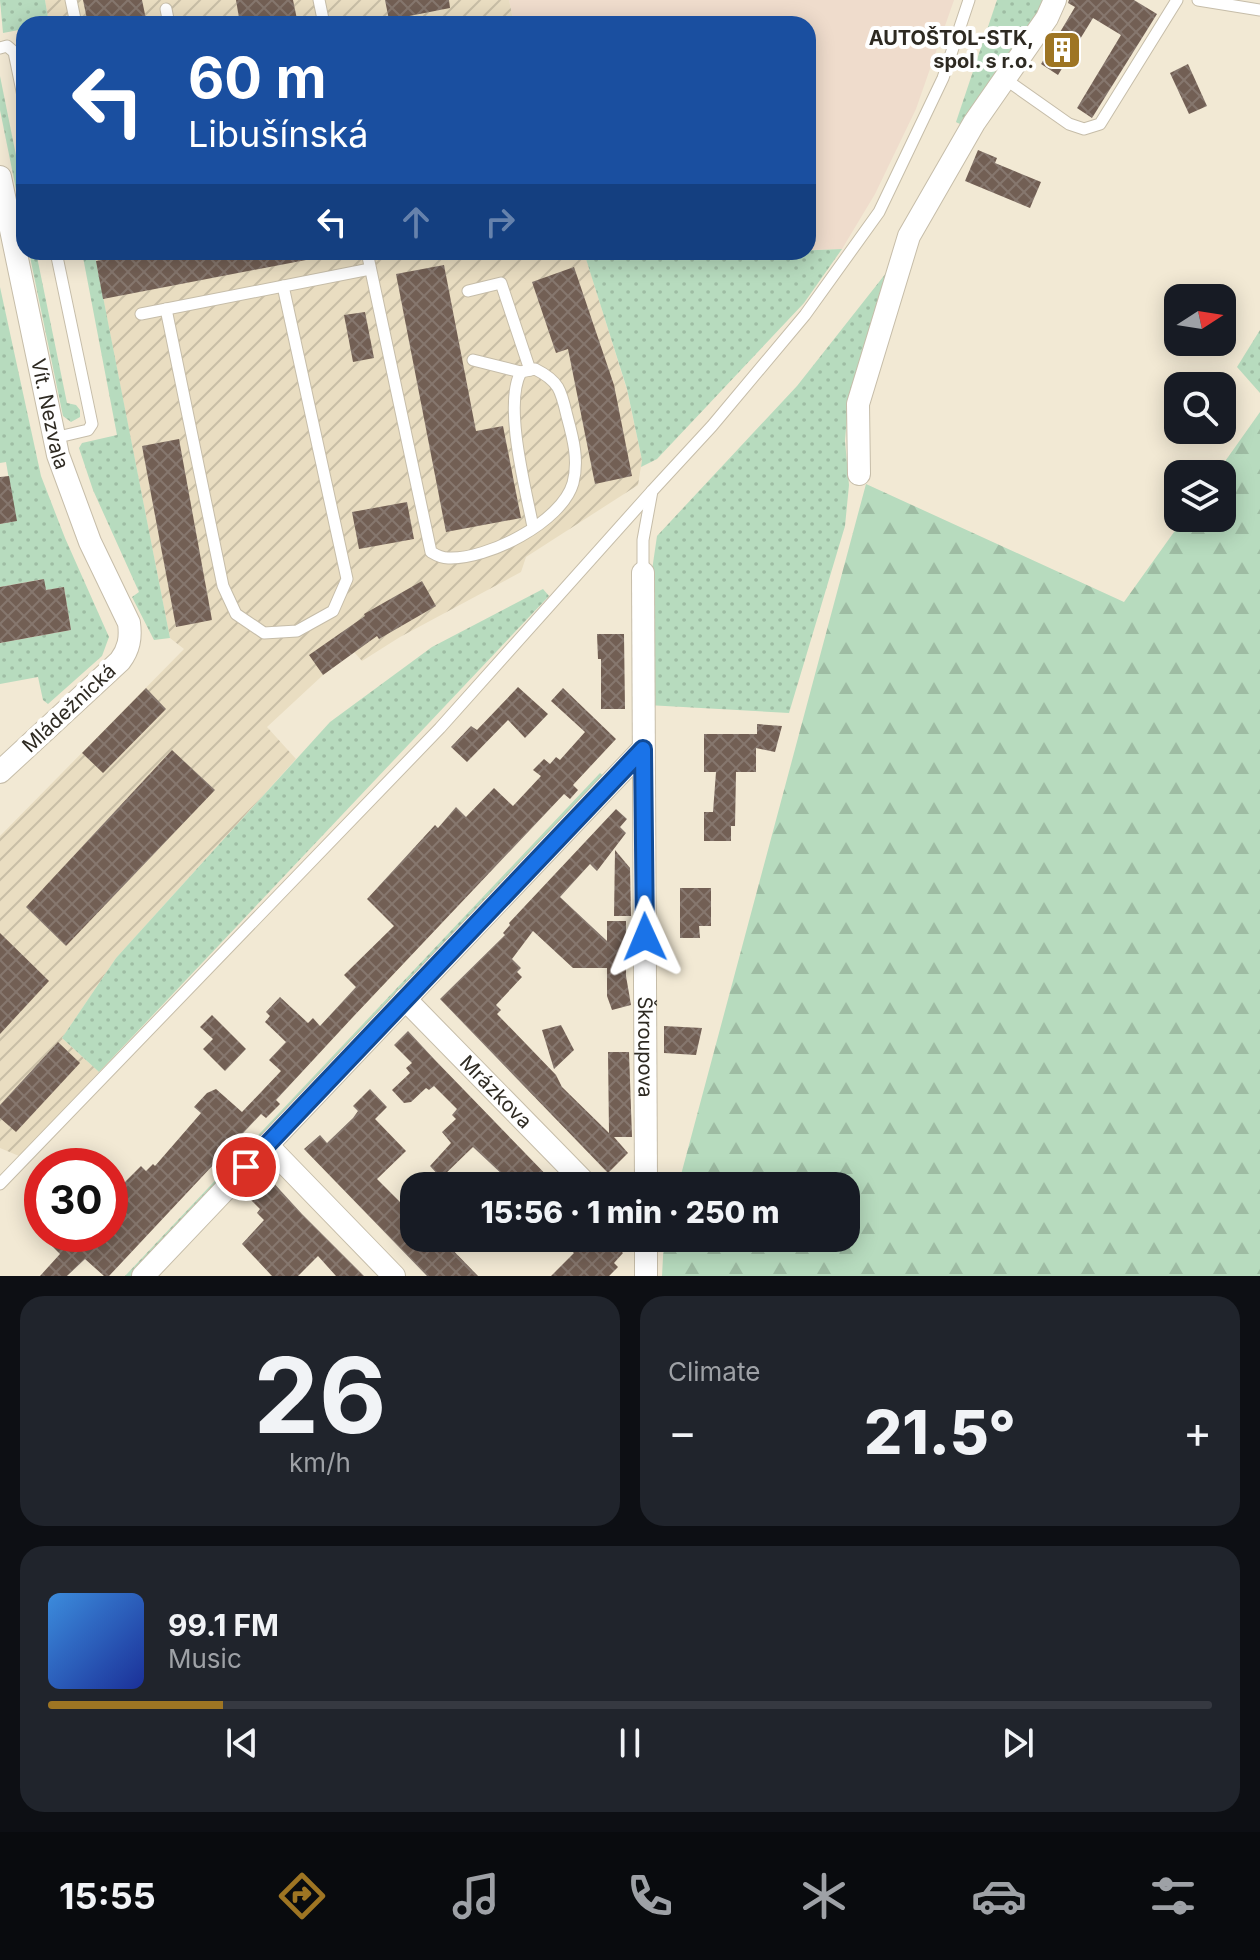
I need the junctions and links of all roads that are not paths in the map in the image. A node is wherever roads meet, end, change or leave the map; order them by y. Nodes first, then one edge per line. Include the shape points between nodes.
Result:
1 (969, 0) edge
2 (1055, 0) edge
3 (1177, 0) edge
4 (1198, 0) edge
5 (166, 9) dead end
6 (1260, 10) edge
7 (167, 16) edge
8 (0, 48) edge
9 (16, 62) edge
10 (1005, 79) junction
11 (0, 177) edge
12 (16, 254) edge
13 (17, 260) edge
14 (58, 260) edge
15 (368, 260) edge
16 (370, 269) junction
17 (283, 286) junction
18 (468, 291) dead end
19 (166, 309) junction
20 (141, 314) dead end
21 (473, 360) dead end
22 (526, 371) junction
23 (54, 438) junction
24 (859, 474) dead end
25 (652, 491) junction
26 (533, 527) junction
27 (643, 573) joint
28 (130, 639) joint
29 (643, 749) junction
30 (0, 772) edge
31 (405, 999) junction
32 (267, 1145) junction
33 (574, 1172) edge
34 (646, 1172) edge
35 (0, 1184) edge
36 (645, 1252) edge
37 (143, 1276) edge
38 (394, 1276) edge
39 (646, 1276) edge

1 - 25 lane via 943,78 879,212 805,315
2 - 10 street
3 - 10 lane via 1100,124 1084,129 1069,124
4 - 6 lane
5 - 7 lane
8 - 9 lane via 14,52
10 - 24 street via 909,236 858,404
11 - 12 street, Vít. Nezvala
13 - 23 street, Vít. Nezvala
14 - 23 lane via 92,424 88,430
15 - 16 lane
16 - 17 lane
16 - 26 lane via 431,552 446,559 470,555 517,540
17 - 19 lane
17 - 19 lane via 347,579 333,611 297,631 264,633 236,614 223,586
18 - 22 lane via 501,283
19 - 20 lane
21 - 22 lane
22 - 26 lane via 515,383 515,420
22 - 26 lane via 535,369 553,378 564,401 576,464 560,506
23 - 28 street, Vít. Nezvala via 83,525 129,623
25 - 27 lane
25 - 35 lane via 440,728
27 - 29 street, Škroupova
28 - 30 street, Mládežnická via 106,676
29 - 31 street
29 - 34 street, Škroupova
31 - 32 street
31 - 33 street, Mrázkova
32 - 37 street
32 - 38 street
36 - 39 street

